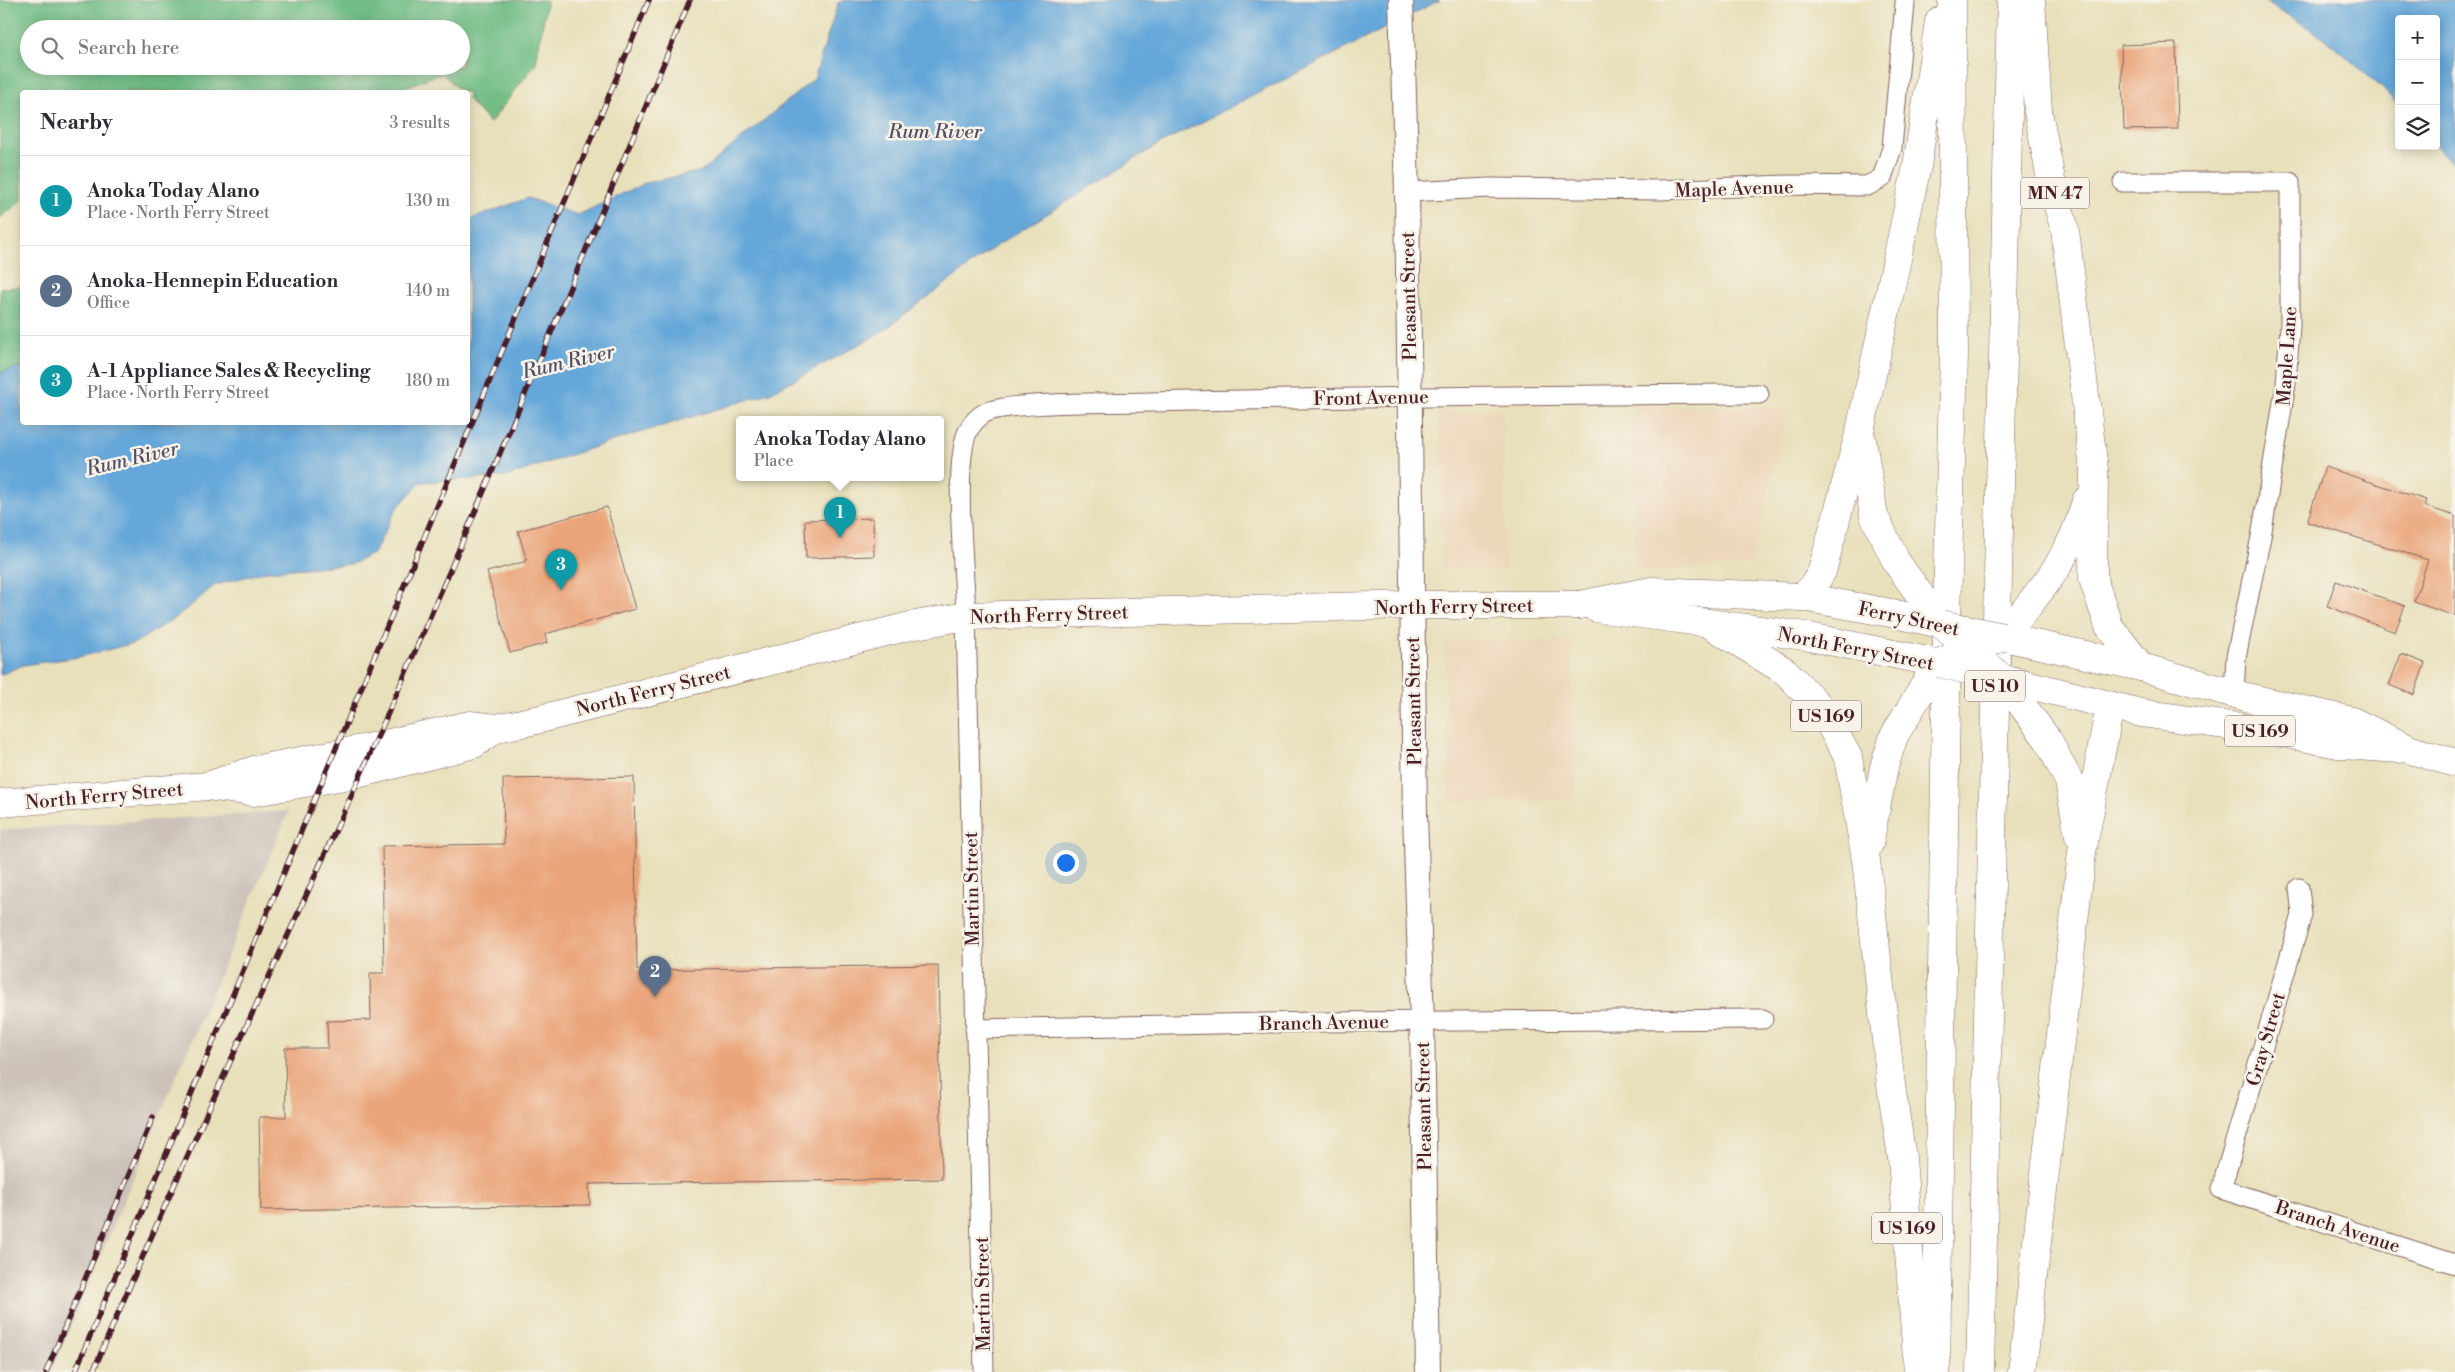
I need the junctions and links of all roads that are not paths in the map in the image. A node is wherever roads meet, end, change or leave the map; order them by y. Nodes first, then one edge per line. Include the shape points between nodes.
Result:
1 (1401, 0) edge
2 (1942, 0) edge
3 (1952, 0) edge
4 (2011, 0) edge
5 (2031, 0) edge
6 (1905, 4) dead end
7 (2123, 182) dead end
8 (1407, 192) junction
9 (1759, 394) dead end
10 (1410, 397) junction
11 (984, 413) joint
12 (1860, 431) junction
13 (2094, 470) junction
14 (1802, 597) junction
15 (1411, 605) junction
16 (1579, 605) junction
17 (966, 616) junction
18 (1708, 623) junction
19 (1942, 624) junction
20 (2003, 637) junction
21 (1971, 650) junction
22 (1938, 663) junction
23 (2141, 668) junction
24 (2002, 678) junction
25 (2234, 693) junction
26 (2110, 706) junction
27 (2411, 750) junction
28 (2455, 763) edge
29 (0, 803) edge
30 (2082, 852) junction
31 (1866, 860) junction
32 (2300, 888) dead end
33 (1763, 1019) dead end
34 (1422, 1022) junction
35 (975, 1029) junction
36 (2221, 1189) joint
37 (2455, 1264) edge
38 (984, 1372) edge
39 (1428, 1372) edge
40 (1918, 1372) edge
41 (1936, 1372) edge
42 (1980, 1372) edge
43 (2022, 1372) edge

1 - 8 street, Pleasant Street
2 - 12 main road via 1917,166
3 - 41 main road, US 10 via 1954,354
4 - 42 main road, US 10
5 - 13 main road, MN 47 via 2038,111 2065,230
6 - 8 street, Maple Avenue via 1892,148 1882,178 1867,186 1788,185 1659,190 1490,188
7 - 25 street, Maple Lane via 2290,182 2290,326 2286,384 2261,538 2236,657
8 - 10 street, Pleasant Street
9 - 10 street, Front Avenue
10 - 11 street, Front Avenue via 1056,404 998,408
10 - 15 street, Pleasant Street
11 - 17 street, Martin Street via 969,430 962,457 960,498
12 - 14 main road via 1822,571
12 - 19 main road via 1874,516 1897,563
13 - 20 main road via 2079,528 2054,574
13 - 23 main road, MN 47 via 2093,579 2109,626
14 - 16 main road, Ferry Street / US 169 via 1651,590
14 - 19 main road, Ferry Street / US 169
15 - 16 main road, North Ferry Street
15 - 17 main road, North Ferry Street
15 - 34 street, Pleasant Street
16 - 18 main road, North Ferry Street / US 169
17 - 29 main road, North Ferry Street via 910,626 497,728 474,744 352,775 254,792 208,786
17 - 35 street, Martin Street
18 - 22 main road, North Ferry Street / US 169 via 1805,636
18 - 31 main road, US 169 via 1786,672 1821,708 1848,757
19 - 20 main road, Ferry Street / US 169, bridge
19 - 21 main road, bridge
20 - 21 main road, bridge
20 - 23 main road, Ferry Street / US 169
21 - 22 main road, bridge
21 - 24 main road, bridge
22 - 24 main road, North Ferry Street / US 169, bridge
22 - 31 main road via 1894,736 1884,767
23 - 25 main road, Ferry Street / US 169
24 - 26 main road, North Ferry Street / US 169
24 - 30 main road via 2048,740 2069,782
25 - 27 main road, North Ferry Street / US 169 via 2352,720
26 - 27 main road, North Ferry Street / US 169 via 2342,746
26 - 30 main road
27 - 28 main road, North Ferry Street / US 169
30 - 43 main road
31 - 40 main road, US 169 via 1902,1158
32 - 36 street, Gray Street via 2302,915
33 - 34 street, Branch Avenue
34 - 35 street, Branch Avenue
34 - 39 street, Pleasant Street
35 - 38 street, Martin Street
36 - 37 street, Branch Avenue

